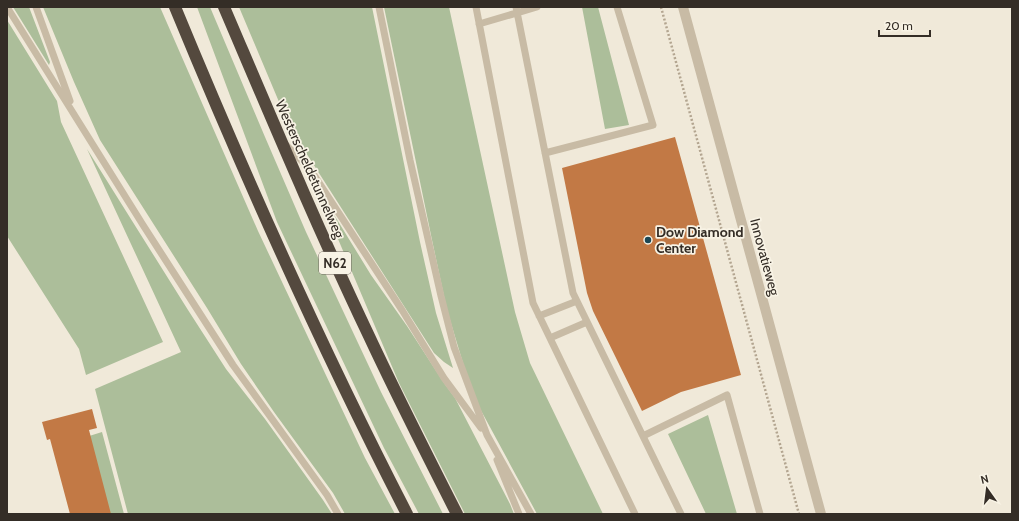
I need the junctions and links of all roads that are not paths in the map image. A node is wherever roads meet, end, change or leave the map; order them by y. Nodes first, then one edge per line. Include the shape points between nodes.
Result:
1 (7, 7) edge
2 (36, 7) edge
3 (175, 7) edge
4 (224, 7) edge
5 (379, 7) edge
6 (476, 7) edge
7 (537, 7) edge
8 (617, 7) edge
9 (683, 7) edge
10 (516, 10) edge
11 (479, 24) junction
12 (74, 114) junction
13 (280, 138) junction
14 (545, 153) junction
15 (577, 300) junction
16 (539, 316) junction
17 (587, 322) junction
18 (550, 338) junction
19 (487, 435) junction
20 (643, 436) junction
21 (338, 514) edge
22 (407, 514) edge
23 (458, 514) edge
24 (519, 514) edge
25 (531, 514) edge
26 (635, 514) edge
27 (681, 514) edge
28 (760, 514) edge
29 (821, 514) edge

1 - 12 lane
2 - 12 lane
3 - 22 highway via 268,224 333,365
4 - 13 highway, Westerscheldetunnelweg / N62
5 - 19 lane via 441,296 454,347
6 - 11 lane
7 - 10 lane
8 - 14 lane via 653,125
9 - 29 street, Innovatieweg
10 - 11 lane
10 - 14 lane
11 - 16 lane via 533,304
12 - 21 lane via 233,365
13 - 19 lane via 310,169 444,378
13 - 23 highway, Westerscheldetunnelweg / N62 via 368,336
14 - 15 lane via 573,293
15 - 16 lane
15 - 17 lane
16 - 18 lane
17 - 18 lane
17 - 20 lane
18 - 26 lane
19 - 24 lane
19 - 25 lane
20 - 27 lane
20 - 28 lane via 727,396

